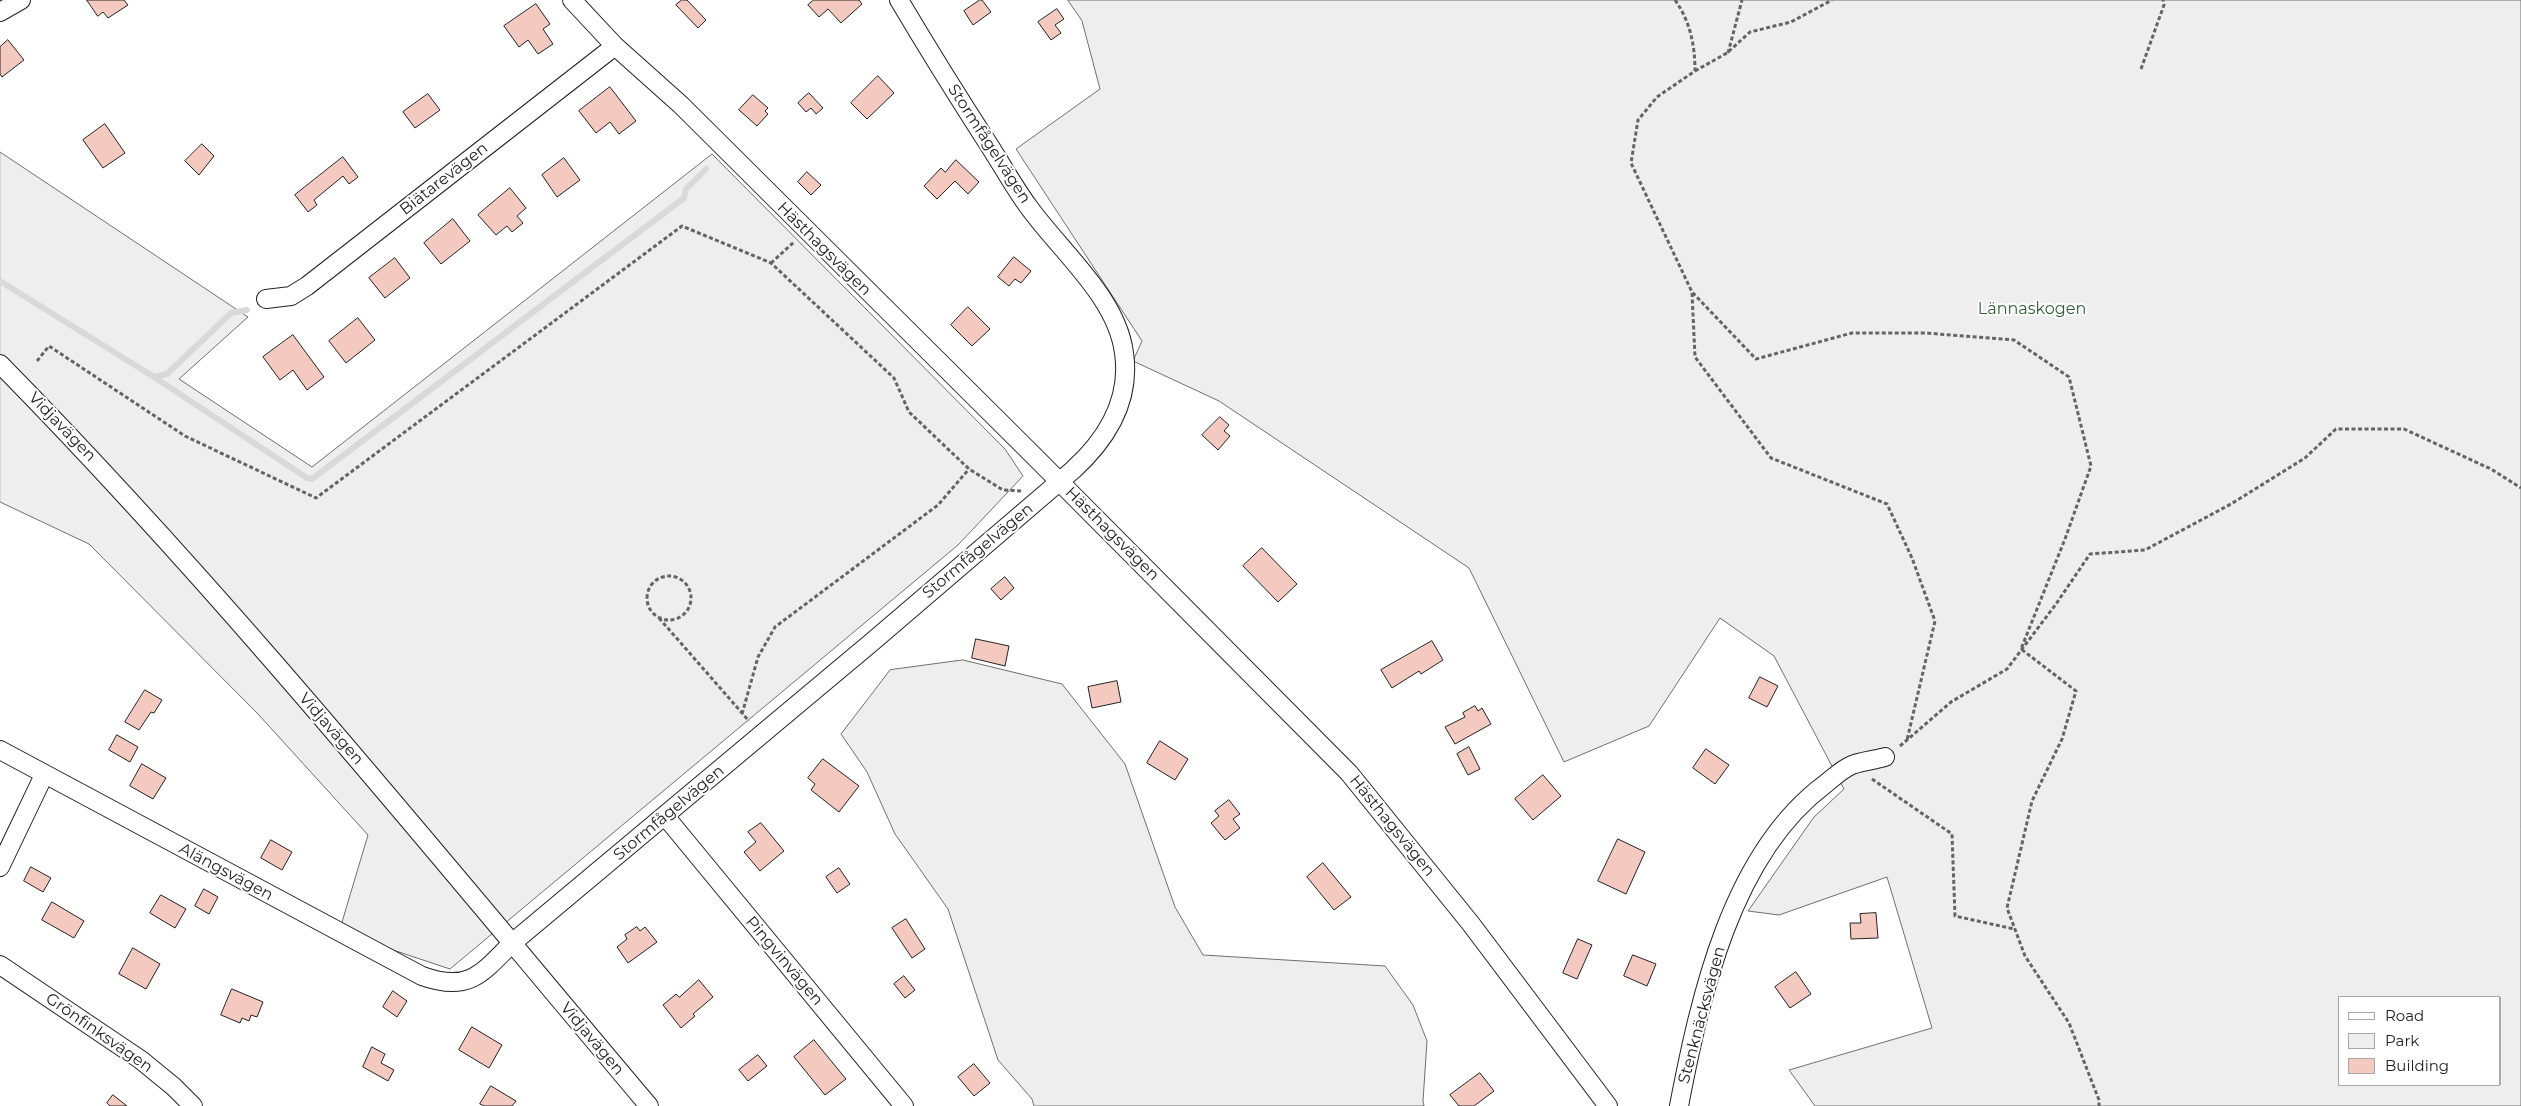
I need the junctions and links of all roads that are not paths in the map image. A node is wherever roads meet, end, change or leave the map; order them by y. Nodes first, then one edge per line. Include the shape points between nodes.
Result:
1 (21, 0) edge
2 (572, 0) edge
3 (899, 0) edge
4 (0, 12) edge
5 (615, 46) junction
6 (266, 299) dead end
7 (0, 364) edge
8 (1059, 482) junction
9 (0, 750) edge
10 (1885, 757) road end
11 (44, 775) junction
12 (665, 816) junction
13 (0, 867) edge
14 (511, 944) junction
15 (0, 965) edge
16 (455, 984) joint
17 (193, 1106) edge
18 (649, 1106) edge
19 (904, 1106) edge
20 (1608, 1106) edge
21 (1679, 1106) edge

1 - 4 street
2 - 5 street, Hästhagsvägen
3 - 8 street, Stormfågelvägen via 1028,206 1107,306 1118,327 1125,377 1121,402 1100,443
5 - 6 street, Biätarevägen via 307,286 292,296
5 - 8 street, Hästhagsvägen via 681,105
7 - 14 street, Vidjavägen via 140,510 352,753
8 - 12 street, Stormfågelvägen
8 - 20 street, Hästhagsvägen via 1349,773 1471,924
9 - 11 street, Alängsvägen
10 - 21 street, Stenknäcksvägen via 1852,765 1809,796 1762,853 1744,887 1711,971
11 - 13 street
11 - 16 street, Alängsvägen via 422,976
12 - 14 street, Stormfågelvägen
12 - 19 street, Pingvinvägen
14 - 16 street, Stormfågelvägen via 487,968 471,979
14 - 18 street, Vidjavägen
15 - 17 street, Grönfinksvägen via 141,1060

